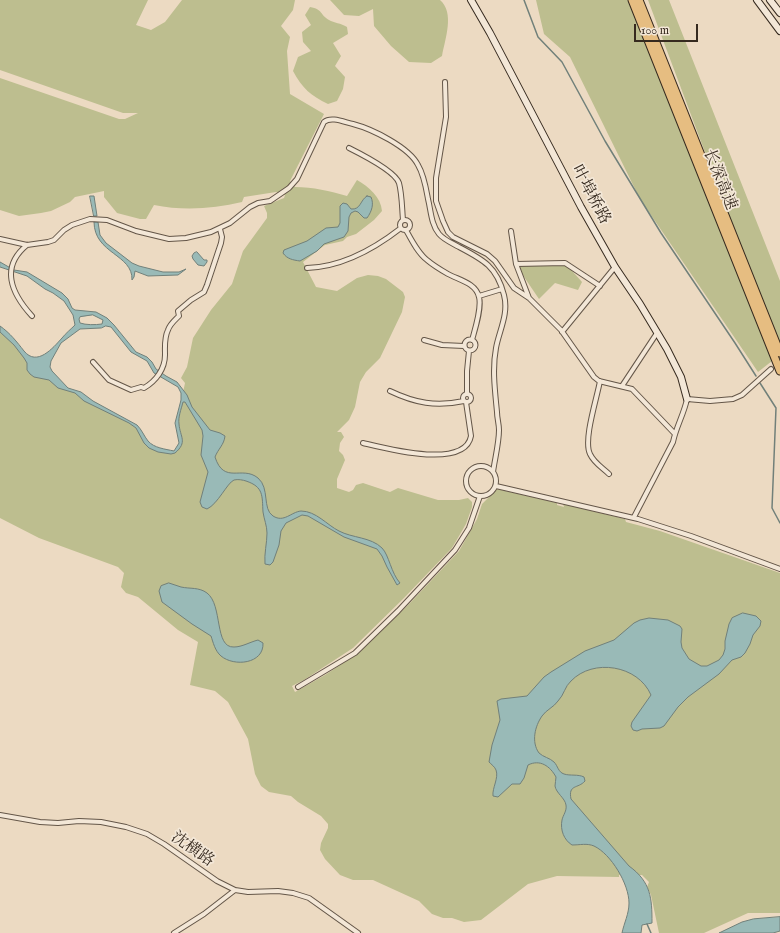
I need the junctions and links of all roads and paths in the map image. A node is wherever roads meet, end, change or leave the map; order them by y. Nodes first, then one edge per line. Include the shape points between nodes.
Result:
1 (471, 0) edge
2 (632, 0) edge
3 (639, 0) edge
4 (757, 0) edge
5 (770, 0) edge
6 (780, 13) edge
7 (780, 30) edge
8 (445, 82) dead end
9 (349, 148) dead end
10 (403, 220) junction
11 (400, 228) junction
12 (220, 229) junction
13 (406, 230) junction
14 (511, 231) dead end
15 (0, 239) edge
16 (27, 245) junction
17 (516, 264) junction
18 (615, 267) junction
19 (307, 268) dead end
20 (600, 286) junction
21 (502, 289) junction
22 (479, 296) junction
23 (529, 298) junction
24 (32, 316) dead end
25 (562, 332) junction
26 (658, 333) junction
27 (424, 340) dead end
28 (472, 340) junction
29 (464, 346) junction
30 (469, 351) junction
31 (780, 353) edge
32 (93, 362) dead end
33 (771, 369) dead end
34 (780, 371) edge
35 (600, 381) junction
36 (622, 386) junction
37 (390, 391) dead end
38 (687, 399) junction
39 (465, 401) junction
40 (675, 434) junction
41 (363, 443) dead end
42 (493, 472) junction
43 (610, 474) dead end
44 (496, 486) junction
45 (480, 496) junction
46 (634, 517) junction
47 (780, 569) edge
48 (298, 687) dead end
49 (0, 815) edge
50 (235, 890) junction
51 (174, 933) edge
52 (358, 933) edge

1 - 18 street, 叶埠桥路
2 - 34 highway, 长深高速
3 - 31 highway, 长深高速
4 - 7 street
5 - 6 street
8 - 23 street via 446,117 436,178 436,201 443,221 453,237 487,254 514,288
9 - 10 street via 370,159 397,179
10 - 11 street
10 - 13 street via 410,226
11 - 13 street
11 - 19 street via 371,249 351,258 321,268
12 - 16 street via 186,238 169,239 136,231 107,220 90,219 67,228 54,240
12 - 21 street via 250,207 270,201 289,188 324,122 335,120 381,134 412,156 424,180 434,225 439,234 481,258 490,266
12 - 32 street via 221,243 207,286 204,292 178,311 179,316 167,331 164,364 158,377 144,388 137,387 131,390 109,380
13 - 22 street via 421,255 449,274 460,278 474,288
14 - 17 street
15 - 16 street
16 - 24 street via 12,257 8,272 17,299
17 - 20 street via 564,263
17 - 23 street
18 - 20 street
18 - 26 street, 叶埠桥路
20 - 25 street
21 - 22 street
21 - 42 street via 506,306 494,367 499,429
22 - 28 street
23 - 25 street
25 - 35 street via 594,377
26 - 36 street
26 - 38 street, 叶埠桥路 via 680,377
27 - 29 street via 442,345
28 - 29 street via 466,341
28 - 30 street via 475,347
29 - 30 street
30 - 39 street via 467,394 470,397 469,401
33 - 38 street via 742,395 733,399
35 - 36 street
35 - 43 street via 587,441 588,450 594,461
36 - 40 street via 637,393
37 - 39 street via 422,403
38 - 40 street
39 - 41 street via 471,430 470,441 456,451 421,454
40 - 46 street
42 - 44 street via 496,476
42 - 45 street via 490,468 480,466 468,473 466,478 470,492
44 - 45 street via 490,494
44 - 46 street
45 - 48 street via 469,528 455,550 398,611 354,653
46 - 47 street
49 - 50 street, 沈横路 via 40,822 101,822 126,826 147,834 216,881
50 - 51 street
50 - 52 street, 沈横路 via 293,892 309,898

